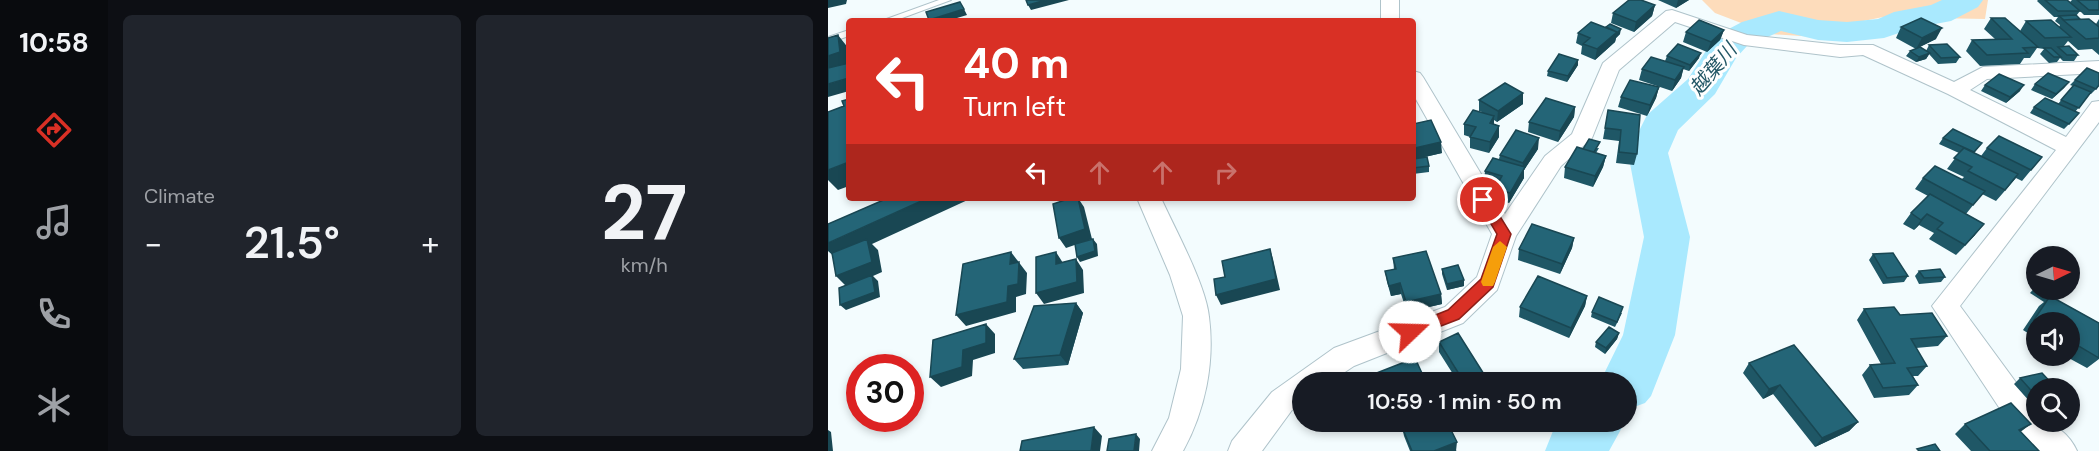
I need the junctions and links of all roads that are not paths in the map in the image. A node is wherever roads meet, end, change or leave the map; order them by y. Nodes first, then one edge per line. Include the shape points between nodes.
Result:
1 (947, 0) edge
2 (1389, 0) edge
3 (894, 18) edge
4 (1390, 18) edge
5 (846, 34) edge
6 (828, 40) edge
7 (2099, 67) edge
8 (1416, 82) edge
9 (1955, 90) junction
10 (2099, 107) edge
11 (2070, 148) junction
12 (1150, 201) edge
13 (1504, 234) junction
14 (1322, 372) edge
15 (1292, 394) edge
16 (1167, 451) edge
17 (1243, 451) edge
18 (2062, 451) edge

1 - 3 lane
2 - 4 street
5 - 6 lane
7 - 9 street via 1983,72
8 - 13 street
9 - 11 street
9 - 13 street via 1866,49 1840,51 1744,40 1672,15 1610,67 1581,138 1553,161
10 - 11 street
11 - 18 street via 1945,306 2025,420
12 - 16 street via 1183,275 1196,316 1195,369 1184,422
13 - 14 street via 1488,283 1454,315 1344,357
15 - 17 street via 1282,401

